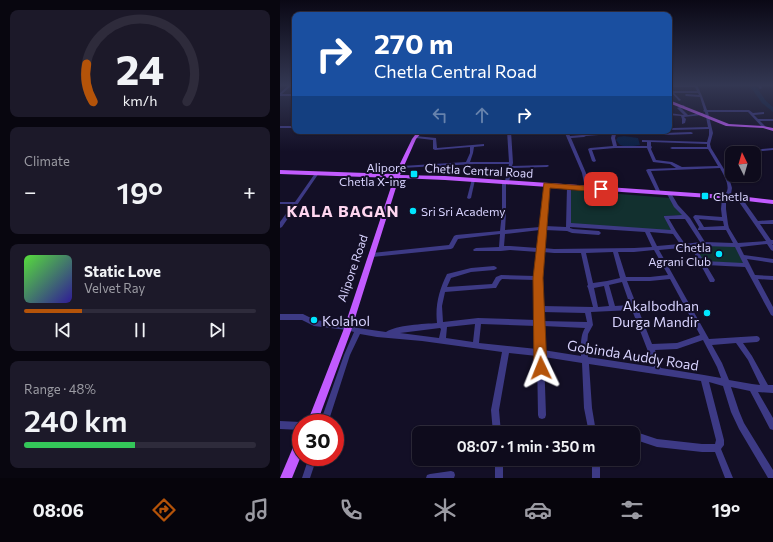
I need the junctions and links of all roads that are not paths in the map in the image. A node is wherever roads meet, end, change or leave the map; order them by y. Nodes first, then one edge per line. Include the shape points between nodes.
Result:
1 (679, 107) edge
2 (681, 107) edge
3 (682, 107) edge
4 (704, 107) edge
5 (673, 108) dead end
6 (705, 113) junction
7 (763, 113) dead end
8 (672, 114) edge
9 (753, 114) junction
10 (682, 116) junction
11 (687, 116) junction
12 (758, 120) junction
13 (773, 120) edge
14 (683, 123) dead end
15 (280, 127) edge
16 (292, 127) edge
17 (672, 128) edge
18 (710, 128) junction
19 (764, 128) junction
20 (773, 130) edge
21 (672, 133) edge
22 (691, 133) dead end
23 (418, 134) edge
24 (509, 134) edge
25 (568, 134) edge
26 (580, 134) edge
27 (614, 134) edge
28 (664, 134) edge
29 (416, 137) junction
30 (569, 137) junction
31 (643, 141) dead end
32 (649, 141) junction
33 (671, 142) junction
34 (708, 143) junction
35 (483, 145) dead end
36 (472, 146) junction
37 (615, 147) junction
38 (650, 147) junction
39 (672, 148) dead end
40 (708, 148) junction
41 (773, 149) edge
42 (762, 150) dead end
43 (594, 161) dead end
44 (468, 163) junction
45 (511, 165) junction
46 (547, 166) dead end
47 (402, 167) junction
48 (720, 167) junction
49 (680, 168) junction
50 (280, 172) edge
51 (316, 173) junction
52 (397, 176) junction
53 (473, 180) junction
54 (506, 182) junction
55 (546, 185) junction
56 (569, 187) junction
57 (587, 188) junction
58 (659, 193) junction
59 (669, 194) junction
60 (469, 198) dead end
61 (724, 198) junction
62 (739, 198) junction
63 (773, 202) edge
64 (280, 203) edge
65 (296, 203) junction
66 (686, 217) junction
67 (283, 218) edge
68 (724, 219) junction
69 (773, 222) edge
70 (756, 223) junction
71 (280, 226) edge
72 (569, 227) junction
73 (543, 228) junction
74 (727, 228) junction
75 (703, 229) junction
76 (646, 230) junction
77 (694, 230) junction
78 (502, 232) junction
79 (674, 232) junction
80 (600, 233) dead end
81 (770, 242) edge
82 (704, 244) junction
83 (692, 245) junction
84 (736, 245) junction
85 (684, 246) junction
86 (656, 248) junction
87 (501, 249) junction
88 (773, 249) edge
89 (476, 250) dead end
90 (541, 250) junction
91 (615, 250) junction
92 (583, 251) junction
93 (372, 255) junction
94 (743, 258) junction
95 (773, 261) edge
96 (702, 263) junction
97 (747, 265) junction
98 (494, 268) dead end
99 (672, 277) junction
100 (753, 277) junction
101 (538, 278) junction
102 (773, 278) edge
103 (623, 279) junction
104 (712, 280) dead end
105 (605, 284) junction
106 (590, 286) junction
107 (444, 290) junction
108 (633, 307) junction
109 (613, 308) junction
110 (539, 309) junction
111 (596, 309) junction
112 (588, 310) junction
113 (773, 313) edge
114 (280, 317) edge
115 (478, 321) junction
116 (540, 324) junction
117 (590, 325) junction
118 (440, 326) junction
119 (346, 330) junction
120 (358, 331) junction
121 (386, 334) junction
122 (705, 339) junction
123 (757, 339) dead end
124 (737, 340) junction
125 (442, 341) junction
126 (476, 346) junction
127 (651, 347) junction
128 (506, 350) junction
129 (540, 353) junction
130 (586, 360) junction
131 (659, 371) junction
132 (704, 378) junction
133 (728, 383) junction
134 (752, 388) junction
135 (771, 389) edge
136 (313, 414) edge
137 (327, 414) edge
138 (542, 415) dead end
139 (280, 425) edge
140 (292, 426) edge
141 (497, 426) edge
142 (592, 426) edge
143 (773, 426) edge
144 (640, 437) edge
145 (717, 448) junction
146 (292, 464) edge
147 (295, 466) edge
148 (310, 466) edge
149 (499, 466) edge
150 (596, 466) edge
151 (451, 475) dead end
152 (286, 478) edge
153 (290, 478) edge
154 (306, 478) edge
155 (430, 478) edge
156 (498, 478) edge
157 (596, 478) edge
158 (729, 478) edge
159 (773, 478) edge

1 - 5 street
2 - 11 street
3 - 6 main road
4 - 6 street
6 - 9 street via 749,111
6 - 11 street
6 - 18 street
6 - 19 main road via 728,125
7 - 9 street
8 - 10 street
9 - 12 street
10 - 11 street
10 - 14 street
12 - 13 street
12 - 19 street
15 - 16 street
17 - 18 street
18 - 34 street
19 - 20 main road
21 - 22 street
23 - 29 main road, Alipore Road
24 - 45 street
25 - 30 street
26 - 30 street
27 - 37 street
28 - 33 street
29 - 36 street via 435,139 435,149
29 - 47 main road, Alipore Road
30 - 57 street
31 - 32 street
32 - 33 street
32 - 38 street
33 - 34 street
34 - 40 street
35 - 36 street
36 - 44 street
37 - 38 street
37 - 43 street via 590,149
38 - 49 street via 654,161 671,163
39 - 40 street
40 - 48 street
41 - 42 street
44 - 45 street
44 - 47 street
45 - 46 street
45 - 54 street
47 - 52 main road, Alipore Road
48 - 49 street
48 - 61 street via 730,183 731,192
49 - 58 street via 648,170
50 - 51 main road, Chetla Central Road
51 - 52 main road, Chetla Central Road
51 - 65 street
52 - 53 main road, Chetla Central Road
52 - 93 main road, Alipore Road
53 - 54 main road, Chetla Central Road
53 - 60 street
54 - 55 main road, Chetla Central Road
54 - 78 street
55 - 56 main road, Chetla Central Road
55 - 73 street
56 - 57 main road, Chetla Central Road
56 - 72 street
57 - 58 main road, Chetla Central Road
58 - 59 main road, Chetla Central Road
59 - 61 main road, Chetla Central Road
59 - 66 street
61 - 62 main road, Chetla Central Road
61 - 68 street
62 - 63 main road, Chetla Central Road
62 - 70 street
64 - 65 street
65 - 67 street
66 - 77 street
66 - 79 street via 666,217
67 - 71 street
68 - 74 street
68 - 75 street via 695,217
69 - 70 street
70 - 81 street
72 - 73 street
72 - 76 street
72 - 80 street via 572,231
73 - 78 street
73 - 90 street
74 - 75 street
74 - 84 street
75 - 77 street
76 - 79 street
76 - 86 street
77 - 82 street
78 - 87 street
78 - 93 street via 456,237 452,247
79 - 85 street
81 - 84 street
81 - 88 street
82 - 83 street
82 - 84 street
83 - 85 street
83 - 96 street
84 - 94 street
85 - 86 street
86 - 91 street
86 - 99 street
87 - 89 street
87 - 90 street
90 - 92 street
90 - 101 street
91 - 92 street
91 - 103 street
92 - 106 street
93 - 119 main road, Alipore Road
94 - 95 street
94 - 97 street
96 - 97 street
96 - 104 street
97 - 100 street
98 - 107 street via 448,276
99 - 103 street
99 - 122 street
100 - 102 street
100 - 113 street
101 - 107 street via 501,277 494,286
101 - 110 street
103 - 105 street
103 - 108 street
105 - 106 street
105 - 109 street
106 - 111 street
107 - 118 street via 441,296
108 - 109 street
108 - 127 street
109 - 111 street
110 - 112 street
110 - 116 street
111 - 112 street
112 - 117 street
114 - 119 street, Gobinda Auddy Road via 303,317 314,323
115 - 116 street
115 - 118 street
115 - 126 street
116 - 117 street
116 - 129 street
117 - 130 street via 585,333
118 - 121 street
118 - 125 street via 444,328
119 - 120 street, Gobinda Auddy Road
119 - 136 main road, Alipore Road
120 - 121 street, Gobinda Auddy Road
120 - 137 street
121 - 125 street, Gobinda Auddy Road
122 - 124 street
122 - 127 street via 686,344
122 - 133 street
123 - 124 street
124 - 135 street
125 - 126 street, Gobinda Auddy Road
126 - 128 street, Gobinda Auddy Road
127 - 131 street
128 - 129 street, Gobinda Auddy Road
128 - 141 street via 495,410
129 - 130 street, Gobinda Auddy Road
129 - 138 street
130 - 131 street, Gobinda Auddy Road
130 - 142 street via 588,408
131 - 132 street, Gobinda Auddy Road
132 - 133 street, Gobinda Auddy Road
132 - 145 street via 720,440
133 - 134 street, Gobinda Auddy Road
133 - 159 street via 738,419
134 - 135 street, Gobinda Auddy Road
134 - 143 street
139 - 140 street
144 - 145 street via 657,443
145 - 158 street
146 - 152 main road
147 - 153 main road
148 - 154 street
149 - 156 street
150 - 157 street
151 - 155 street

